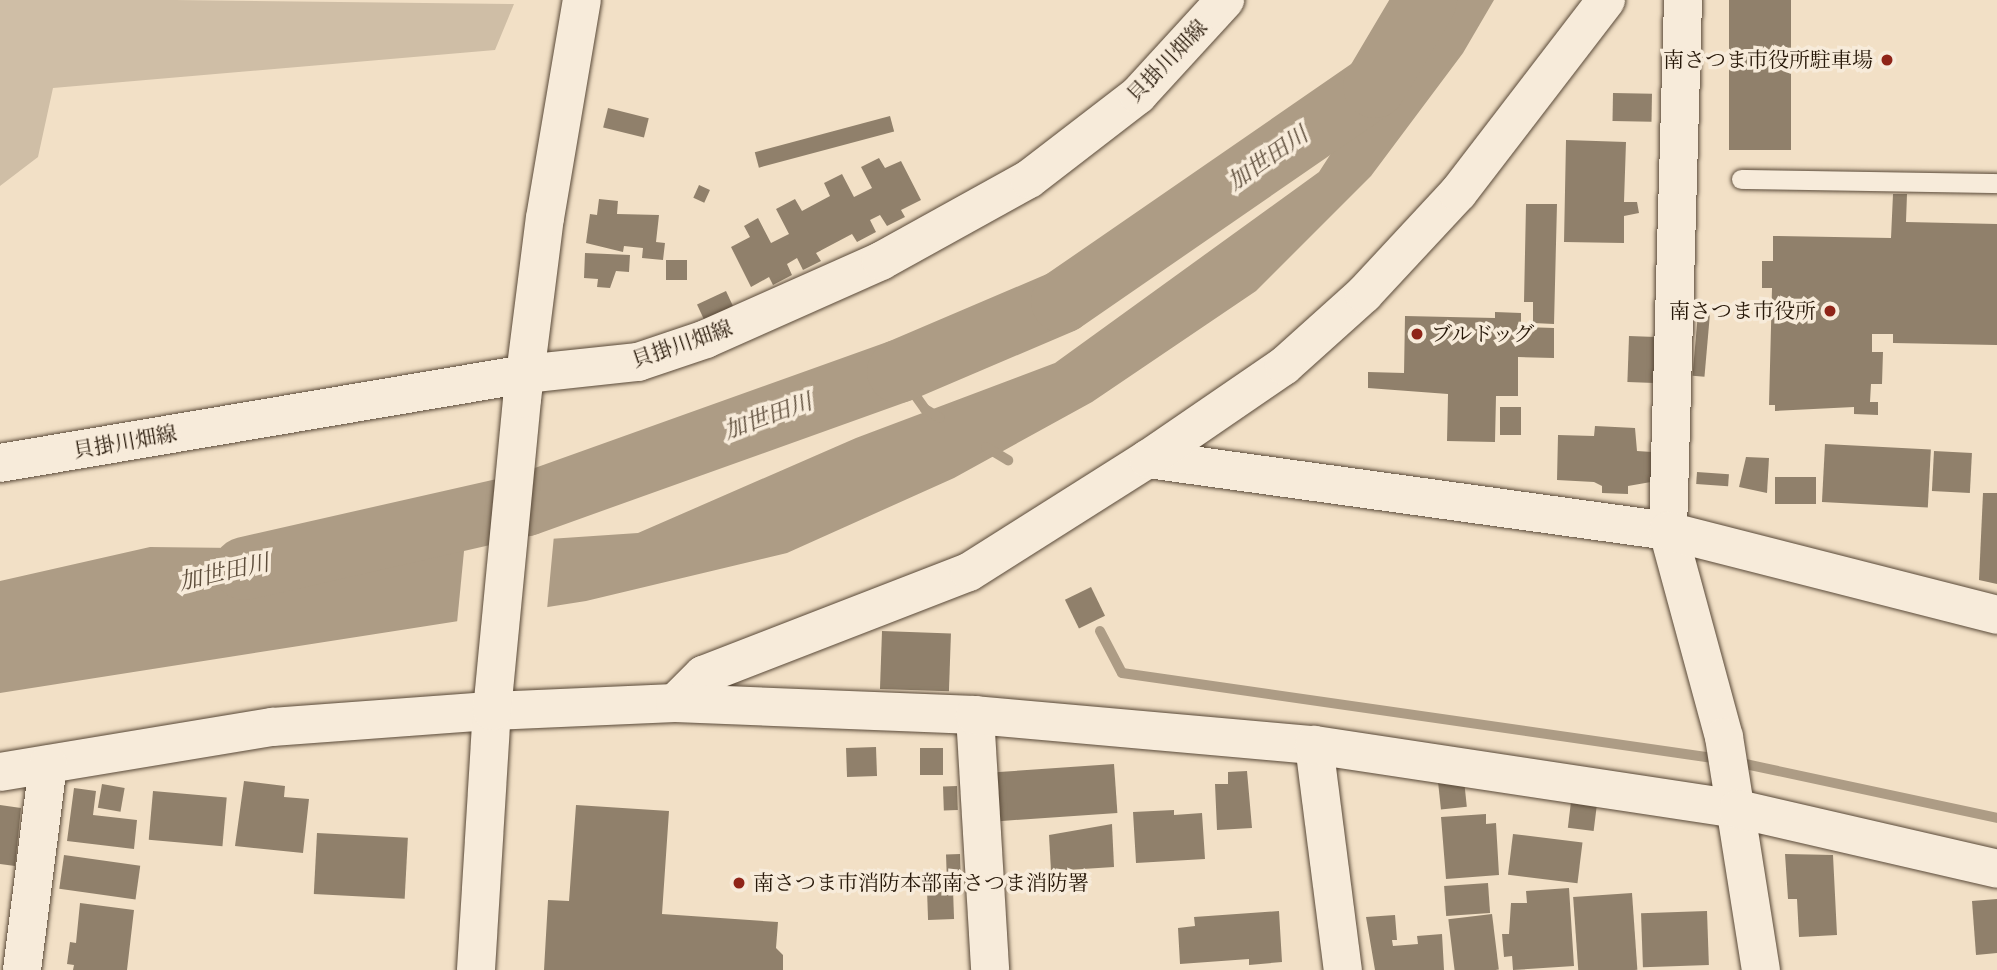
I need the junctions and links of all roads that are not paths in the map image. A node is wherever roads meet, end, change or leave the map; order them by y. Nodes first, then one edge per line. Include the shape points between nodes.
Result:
1 (582, 0) edge
2 (1225, 0) edge
3 (1606, 0) edge
4 (1683, 0) edge
5 (1741, 179) dead end
6 (1997, 183) edge
7 (524, 387) junction
8 (1148, 459) junction
9 (0, 463) edge
10 (1668, 531) junction
11 (1997, 615) edge
12 (494, 694) junction
13 (675, 703) junction
14 (975, 715) junction
15 (1314, 745) junction
16 (48, 765) junction
17 (0, 772) edge
18 (1736, 800) junction
19 (1997, 869) edge
20 (22, 970) edge
21 (476, 970) edge
22 (990, 970) edge
23 (1343, 970) edge
24 (1761, 970) edge

1 - 7 street via 545,218
2 - 7 street, 貝掛川畑線 via 1138,95 1029,179 881,261 706,339 638,362
3 - 8 street via 1458,193 1364,294 1284,366
4 - 10 street
5 - 6 lane
7 - 9 street, 貝掛川畑線
7 - 12 street
8 - 10 street
8 - 13 street via 969,572 703,675
10 - 11 street
10 - 18 street via 1724,737
12 - 13 street
12 - 16 street
12 - 21 street
13 - 14 street
14 - 15 street
14 - 22 street
15 - 18 street
15 - 23 street
16 - 17 street
16 - 20 street
18 - 19 street
18 - 24 street

